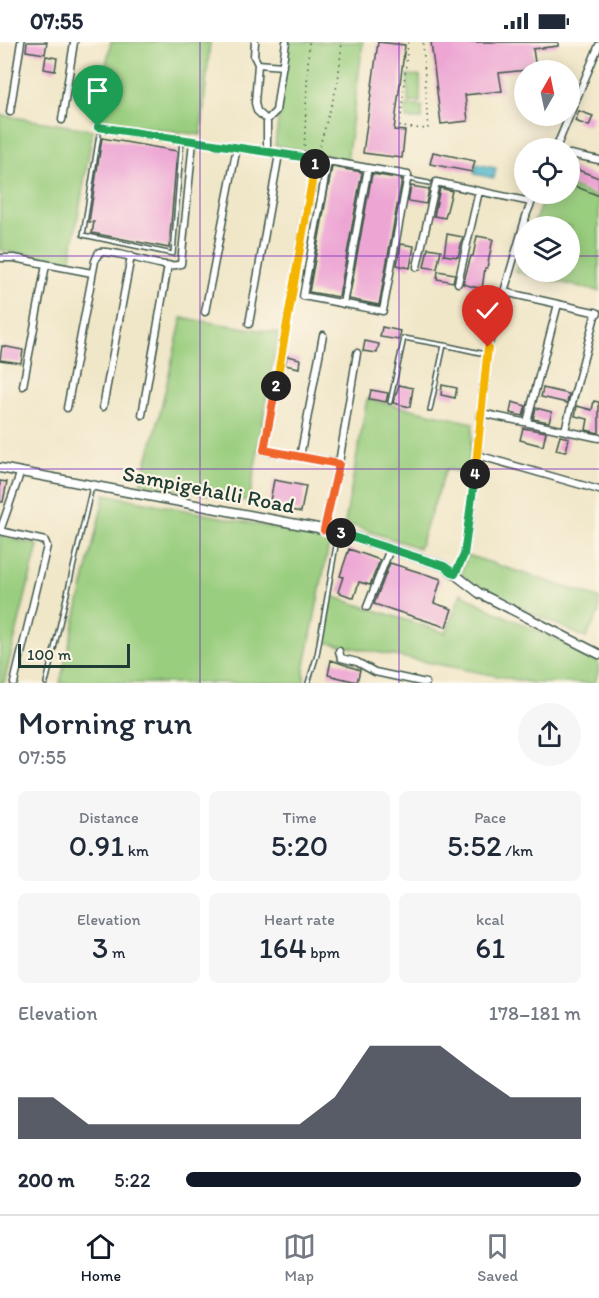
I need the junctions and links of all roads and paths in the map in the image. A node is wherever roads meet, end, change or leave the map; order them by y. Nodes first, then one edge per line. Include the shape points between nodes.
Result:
1 (21, 42) edge
2 (74, 42) edge
3 (255, 42) edge
4 (286, 42) edge
5 (309, 42) edge
6 (342, 42) edge
7 (408, 42) edge
8 (423, 42) edge
9 (598, 44) edge
10 (258, 64) junction
11 (283, 66) junction
12 (10, 112) dead end
13 (62, 120) dead end
14 (267, 120) junction
15 (98, 127) dead end
16 (99, 135) dead end
17 (560, 138) edge
18 (182, 139) junction
19 (193, 141) junction
20 (237, 147) junction
21 (267, 152) junction
22 (279, 154) junction
23 (580, 156) edge
24 (304, 157) junction
25 (316, 159) junction
26 (599, 160) edge
27 (328, 161) junction
28 (368, 168) junction
29 (407, 179) junction
30 (429, 183) dead end
31 (479, 191) junction
32 (514, 198) edge
33 (530, 204) edge
34 (131, 256) junction
35 (0, 258) edge
36 (46, 264) junction
37 (168, 265) junction
38 (417, 267) dead end
39 (92, 273) junction
40 (458, 283) dead end
41 (504, 292) junction
42 (343, 304) junction
43 (558, 304) junction
44 (205, 312) dead end
45 (597, 313) edge
46 (249, 324) dead end
47 (323, 335) dead end
48 (444, 345) junction
49 (357, 353) dead end
50 (487, 355) junction
51 (23, 386) dead end
52 (390, 402) dead end
53 (103, 407) dead end
54 (67, 408) dead end
55 (430, 410) dead end
56 (481, 413) junction
57 (142, 415) dead end
58 (527, 422) junction
59 (565, 430) junction
60 (599, 438) edge
61 (477, 455) junction
62 (300, 457) junction
63 (339, 464) junction
64 (0, 468) edge
65 (21, 471) junction
66 (93, 485) junction
67 (599, 490) edge
68 (324, 530) junction
69 (0, 531) edge
70 (339, 532) junction
71 (390, 549) junction
72 (455, 574) junction
73 (367, 607) dead end
74 (339, 651) dead end
75 (599, 654) edge
76 (14, 683) edge
77 (46, 683) edge
78 (308, 683) edge
79 (426, 683) edge

1 - 12 street
2 - 13 street
3 - 10 street
4 - 11 street
5 - 24 path
6 - 25 path via 338,82
7 - 8 path via 400,127 428,129
9 - 17 street
10 - 11 street
10 - 14 street via 255,103
11 - 14 street via 276,111
14 - 21 street
15 - 18 street
16 - 18 lane via 83,235 173,254
18 - 19 street
19 - 20 street
19 - 37 street via 184,254 181,264
20 - 21 street
20 - 44 street
21 - 22 street
22 - 24 street
22 - 46 street
23 - 26 street
24 - 25 street
25 - 27 street
25 - 62 street via 264,450
27 - 28 street
27 - 42 street via 303,296
28 - 29 street via 408,175
28 - 42 street
29 - 30 lane
29 - 42 street via 383,311
31 - 32 street
31 - 38 street via 436,182
31 - 40 street
33 - 41 street
34 - 37 street
34 - 39 street via 99,252
34 - 53 street
35 - 36 street
36 - 39 street
36 - 51 street
37 - 57 street
39 - 54 street
41 - 43 street
41 - 50 street
43 - 45 street
43 - 58 street
45 - 59 street
47 - 62 street
48 - 50 lane
48 - 52 lane via 404,338
48 - 55 lane
49 - 63 street
50 - 56 street
56 - 58 street
56 - 61 street
58 - 59 street
59 - 60 street
61 - 67 street
61 - 72 street via 464,555
62 - 63 street
63 - 68 street
64 - 65 street, Sampigehalli Road
65 - 66 street, Sampigehalli Road
65 - 69 street
66 - 68 street, Sampigehalli Road
66 - 77 lane
68 - 70 street, Sampigehalli Road
69 - 76 street via 45,541 47,546
70 - 71 street, Sampigehalli Road
70 - 78 lane via 317,655
71 - 72 street, Sampigehalli Road via 444,566
71 - 73 street
72 - 75 street, Sampigehalli Road via 479,593
74 - 79 street via 341,658 375,672

